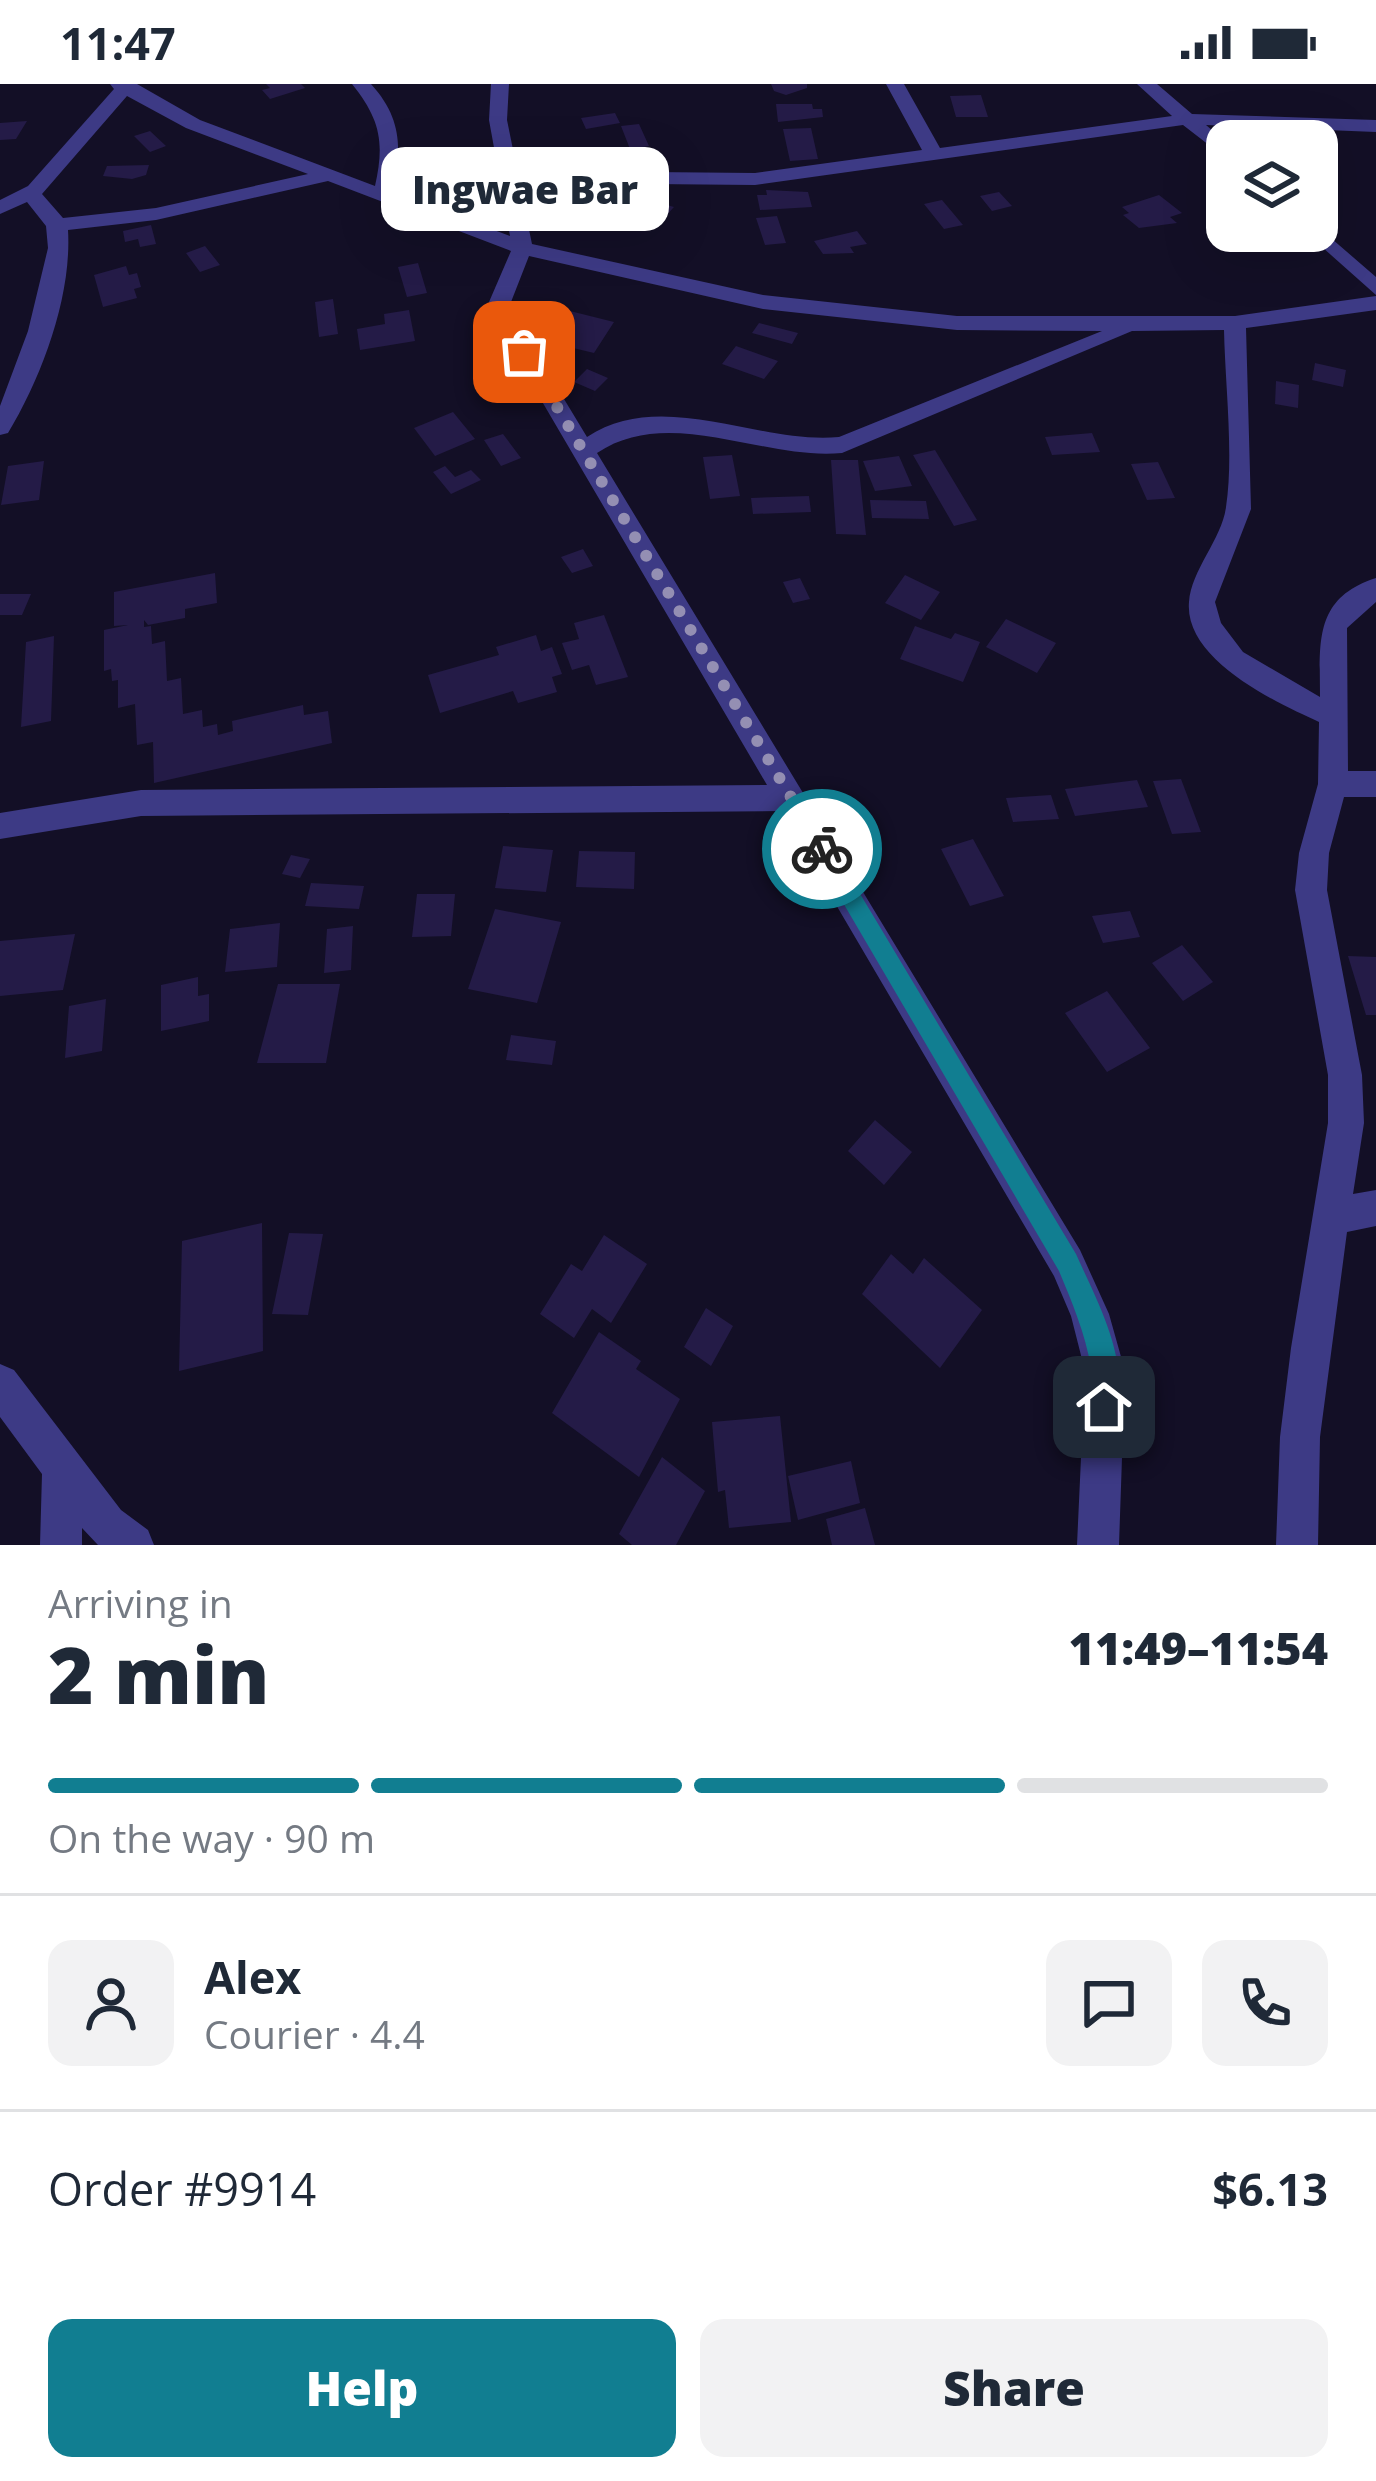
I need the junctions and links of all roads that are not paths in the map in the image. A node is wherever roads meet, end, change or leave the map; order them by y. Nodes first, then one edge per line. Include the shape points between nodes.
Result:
1 (361, 84) edge
2 (500, 84) edge
3 (895, 84) edge
4 (1146, 84) edge
5 (123, 85) edge
6 (1187, 118) junction
7 (1376, 126) edge
8 (1206, 135) edge
9 (933, 153) junction
10 (326, 176) junction
11 (513, 191) junction
12 (31, 194) junction
13 (382, 197) junction
14 (0, 208) edge
15 (58, 225) junction
16 (522, 248) junction
17 (1336, 252) edge
18 (1376, 289) edge
19 (1376, 303) edge
20 (1235, 322) junction
21 (1138, 324) junction
22 (0, 427) edge
23 (601, 438) junction
24 (1376, 588) edge
25 (1333, 716) junction
26 (1333, 784) junction
27 (1376, 784) edge
28 (792, 798) junction
29 (0, 826) edge
30 (1376, 1208) edge
31 (1331, 1217) junction
32 (0, 1384) edge
33 (63, 1468) junction
34 (61, 1545) edge
35 (133, 1545) edge
36 (1098, 1545) edge
37 (1297, 1545) edge

1 - 13 street via 381,107 394,145
2 - 11 street via 498,120
3 - 9 street
4 - 6 street
5 - 10 street via 193,124
5 - 12 street
6 - 7 street
6 - 8 street
6 - 9 street
9 - 11 street via 755,179 650,178
10 - 13 street
10 - 15 street via 138,217
11 - 16 street
12 - 14 street
12 - 15 street
13 - 16 street
15 - 22 street via 61,256
16 - 21 street via 763,302 957,323
16 - 23 street via 500,302 504,319
17 - 18 street
19 - 20 street
20 - 21 street
20 - 25 street via 1240,508 1202,602 1210,628 1241,666
21 - 23 street via 842,445 813,448 667,426
23 - 28 street
24 - 25 street via 1334,626
25 - 26 street
26 - 27 street
26 - 31 street via 1311,890 1345,1075
28 - 29 street via 140,802
28 - 36 street via 1090,1314 1105,1371
30 - 31 street
31 - 37 street via 1300,1437
32 - 33 street
33 - 34 street
33 - 35 street via 106,1526

